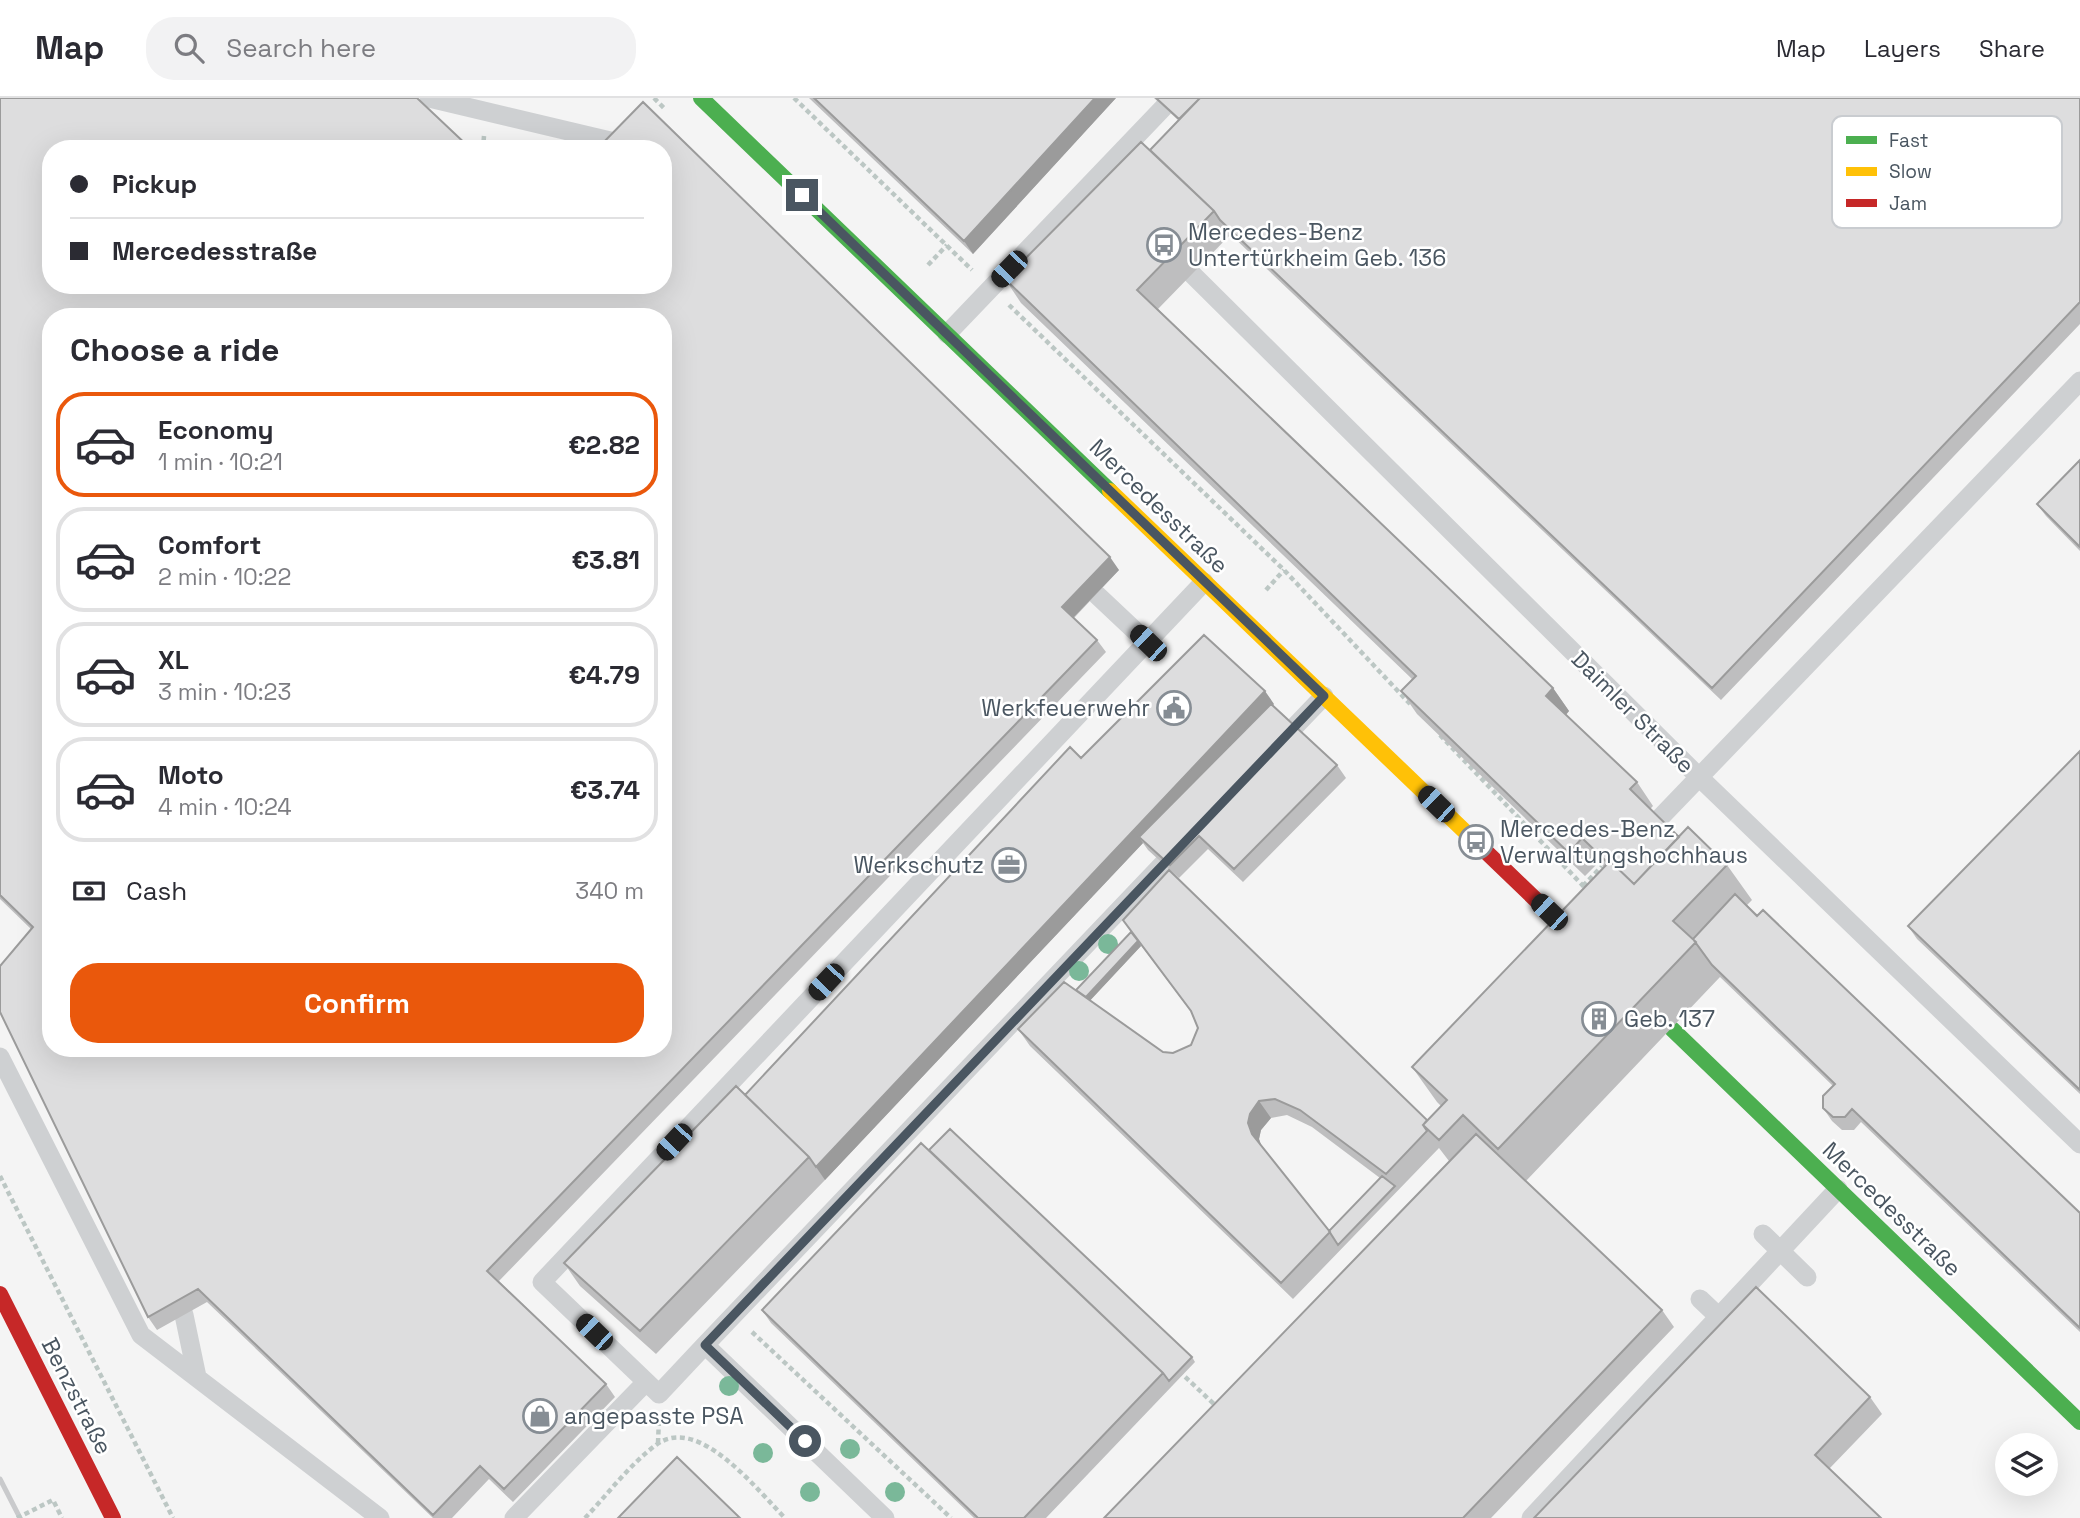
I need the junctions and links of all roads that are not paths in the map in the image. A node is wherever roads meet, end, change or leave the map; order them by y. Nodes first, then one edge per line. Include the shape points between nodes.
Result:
1 (429, 98) edge
2 (701, 98) edge
3 (1164, 107) edge
4 (606, 140) edge
5 (1096, 177) junction
6 (1112, 193) edge
7 (1192, 274) edge
8 (947, 334) junction
9 (2080, 381) edge
10 (1204, 582) junction
11 (1097, 595) edge
12 (1148, 643) junction
13 (1324, 696) junction
14 (1266, 757) edge
15 (1699, 777) junction
16 (1656, 822) edge
17 (1191, 836) edge
18 (1586, 889) edge
19 (1560, 923) junction
20 (1585, 947) edge
21 (1672, 1028) edge
22 (0, 1057) edge
23 (2080, 1144) edge
24 (1839, 1189) junction
25 (1763, 1234) dead end
26 (1781, 1251) junction
27 (1807, 1277) dead end
28 (0, 1294) edge
29 (1700, 1300) dead end
30 (184, 1315) edge
31 (1720, 1317) junction
32 (705, 1345) junction
33 (197, 1377) junction
34 (646, 1382) junction
35 (2080, 1422) edge
36 (113, 1518) edge
37 (380, 1518) edge
38 (514, 1518) edge
39 (885, 1518) edge
40 (1531, 1518) edge

1 - 4 lane
2 - 8 street, Mercedesstraße
3 - 5 lane
5 - 6 lane
5 - 8 lane
7 - 15 lane, Daimler Straße
8 - 10 street, Mercedesstraße
9 - 15 lane
10 - 12 lane
10 - 13 street, Mercedesstraße
11 - 12 lane
12 - 34 lane via 542,1282
13 - 14 lane
13 - 19 street, Mercedesstraße
15 - 16 lane
15 - 23 lane, Daimler Straße
17 - 32 lane
18 - 19 lane
19 - 20 street, Mercedesstraße
21 - 24 street, Mercedesstraße
22 - 33 lane via 141,1335
24 - 26 lane
24 - 35 street, Mercedesstraße
25 - 26 lane
26 - 27 lane
26 - 31 lane
28 - 36 street, Benzstraße
29 - 31 lane
30 - 33 lane
31 - 40 lane
32 - 34 lane via 659,1394
32 - 39 lane
33 - 37 lane
34 - 38 lane

